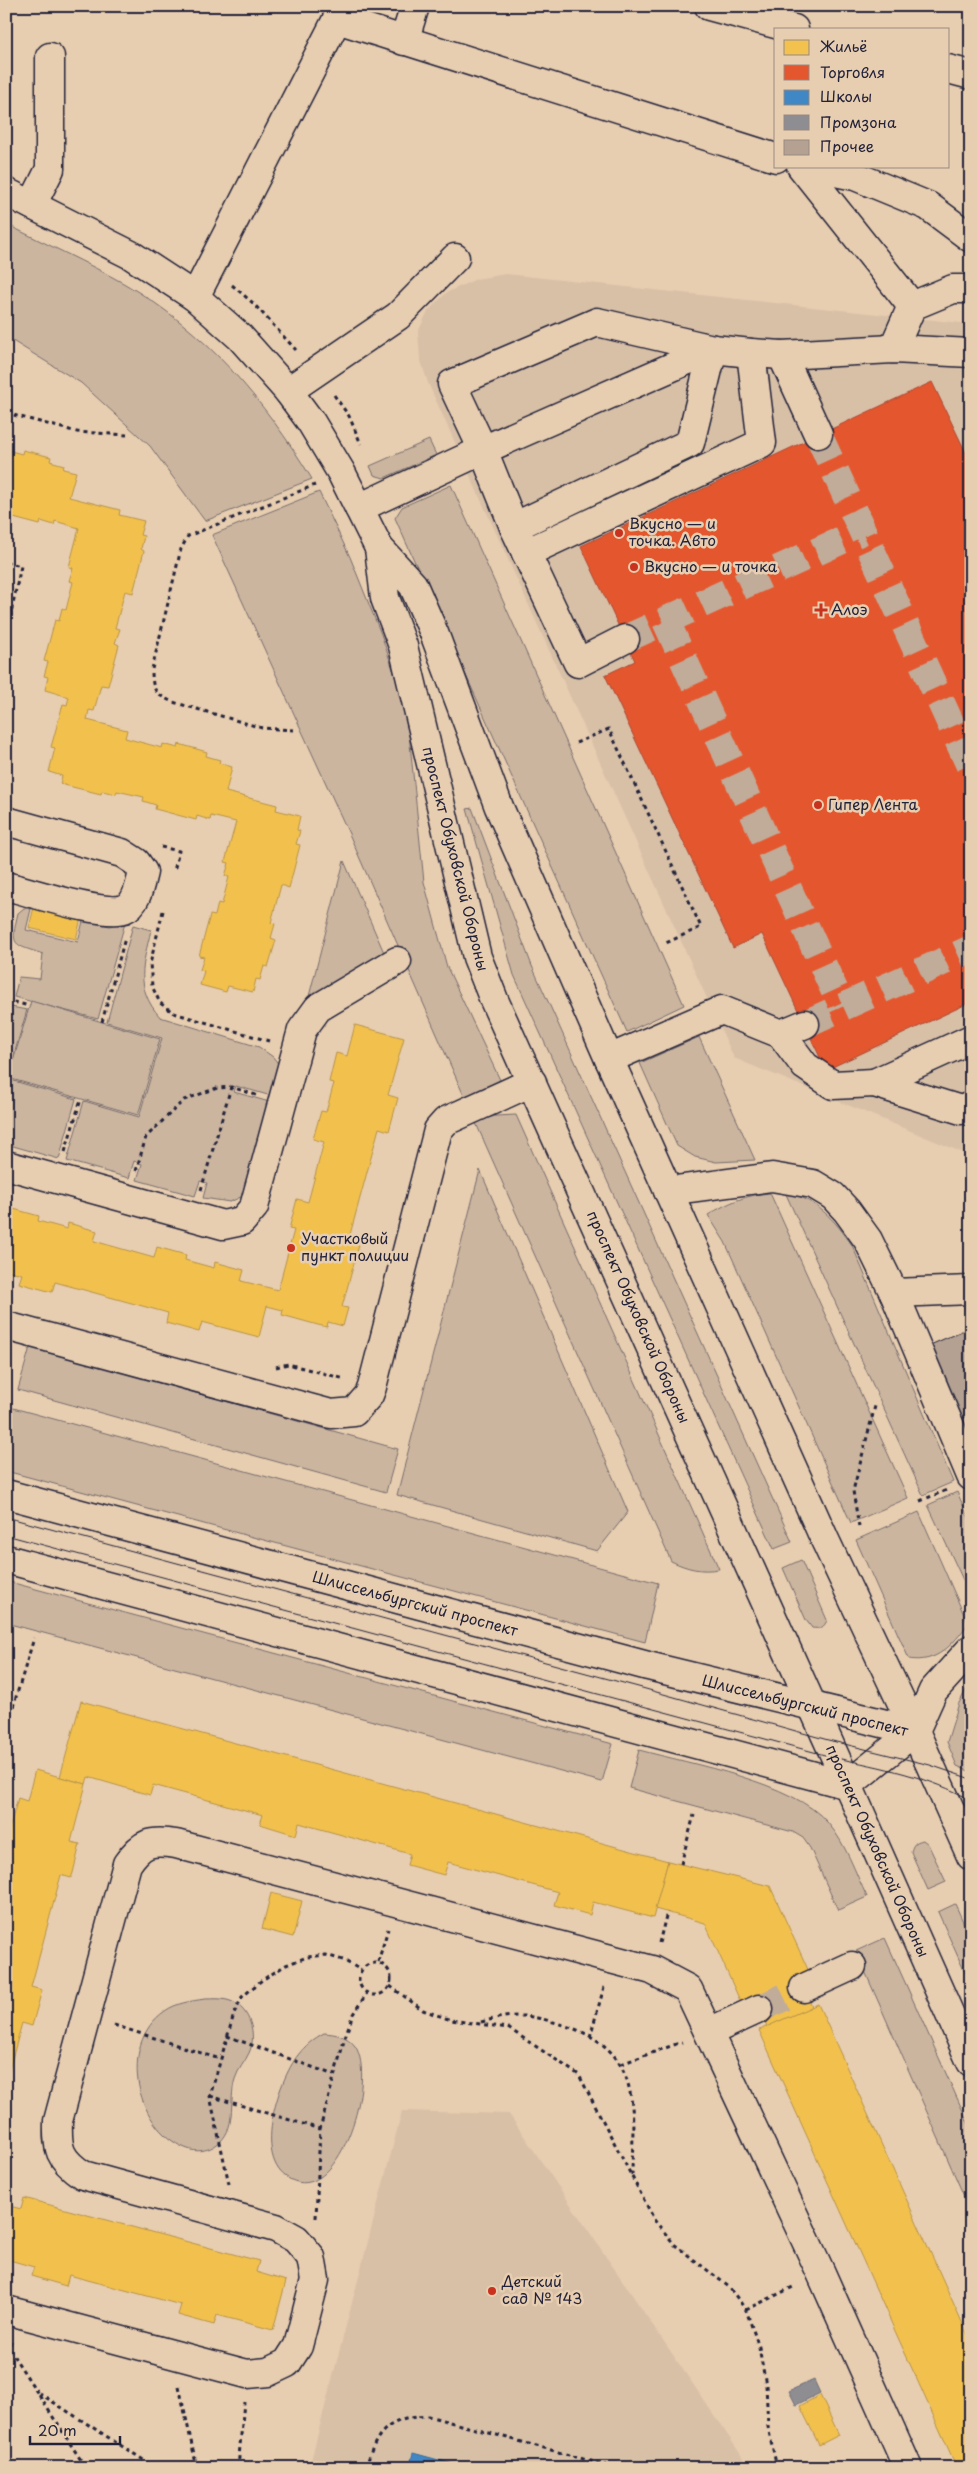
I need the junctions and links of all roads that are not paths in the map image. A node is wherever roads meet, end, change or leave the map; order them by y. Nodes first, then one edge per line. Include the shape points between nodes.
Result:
1 (416, 6) edge
2 (709, 6) edge
3 (339, 13) edge
4 (790, 28) edge
5 (404, 41) junction
6 (50, 57) dead end
7 (950, 70) edge
8 (971, 75) edge
9 (774, 157) edge
10 (803, 168) edge
11 (815, 168) edge
12 (6, 192) edge
13 (32, 204) junction
14 (971, 238) edge
15 (455, 258) dead end
16 (971, 289) edge
17 (196, 297) junction
18 (912, 306) junction
19 (713, 349) junction
20 (893, 349) junction
21 (751, 352) junction
22 (971, 353) edge
23 (782, 355) junction
24 (288, 391) junction
25 (818, 434) tunnel mouth
26 (483, 450) junction
27 (359, 508) junction
28 (514, 527) junction
29 (379, 548) junction
30 (526, 553) junction
31 (625, 639) tunnel mouth
32 (6, 821) edge
33 (6, 886) edge
34 (397, 961) dead end
35 (971, 1039) edge
36 (609, 1059) junction
37 (532, 1082) junction
38 (874, 1083) junction
39 (971, 1106) edge
40 (6, 1165) edge
41 (668, 1191) junction
42 (971, 1290) edge
43 (894, 1293) junction
44 (6, 1326) edge
45 (969, 1462) edge
46 (6, 1494) edge
47 (6, 1559) edge
48 (971, 1649) edge
49 (814, 1708) junction
50 (915, 1731) junction
51 (848, 1785) junction
52 (971, 1856) edge
53 (852, 1966) dead end
54 (804, 1988) tunnel mouth
55 (759, 2009) tunnel mouth
56 (709, 2032) junction
57 (971, 2062) edge
58 (12, 2312) edge
59 (908, 2468) edge

1 - 5 street
2 - 4 street
3 - 5 street
3 - 17 street
5 - 9 street
6 - 13 street via 50,170
7 - 8 street
10 - 18 street
11 - 14 street via 855,176 928,206
12 - 13 street, проспект Обуховской Обороны
13 - 17 street, проспект Обуховской Обороны via 132,255
15 - 24 street via 391,322
16 - 18 street via 953,289
17 - 24 street, проспект Обуховской Обороны via 240,337
18 - 20 street
19 - 21 street
19 - 26 street
19 - 26 street via 597,322 452,384
19 - 28 street via 690,444
20 - 22 street
20 - 23 street
21 - 23 street
21 - 30 street via 762,443
23 - 25 street
24 - 27 street, проспект Обуховской Обороны via 311,422
26 - 27 street
26 - 28 street
27 - 29 street, проспект Обуховской Обороны
28 - 30 street
29 - 36 street, проспект Обуховской Обороны via 413,585 434,632 499,807
29 - 37 street, проспект Обуховской Обороны via 385,598 403,646 477,957
30 - 31 street via 578,663
32 - 33 street via 122,853 136,862 143,872 136,896 125,909 105,911
34 - 40 street via 318,1008 302,1030 254,1207 242,1221 223,1225
35 - 38 street
36 - 38 street via 722,1010 793,1029 805,1066 833,1085
36 - 41 street, проспект Обуховской Обороны
37 - 44 street via 446,1121 438,1130 370,1394 354,1412 331,1414
37 - 49 street, проспект Обуховской Обороны
38 - 39 street via 961,1110
41 - 43 street via 772,1177 813,1184 847,1211 868,1240
41 - 50 street, проспект Обуховской Обороны via 824,1540
42 - 43 street
43 - 45 street
46 - 49 street, Шлиссельбургский проспект
47 - 51 street
48 - 50 street via 933,1691
49 - 50 street, Шлиссельбургский проспект
49 - 51 street, проспект Обуховской Обороны
50 - 51 street, Шлиссельбургский проспект
50 - 52 street, проспект Обуховской Обороны
51 - 57 street, проспект Обуховской Обороны
53 - 54 street
55 - 56 street
56 - 58 street via 688,1989 652,1970 155,1841 137,1849 127,1864 58,2121 58,2144 67,2164 83,2175 276,2228 296,2239 311,2257 315,2280 298,2346 287,2362 268,2372 247,2374
56 - 59 street

